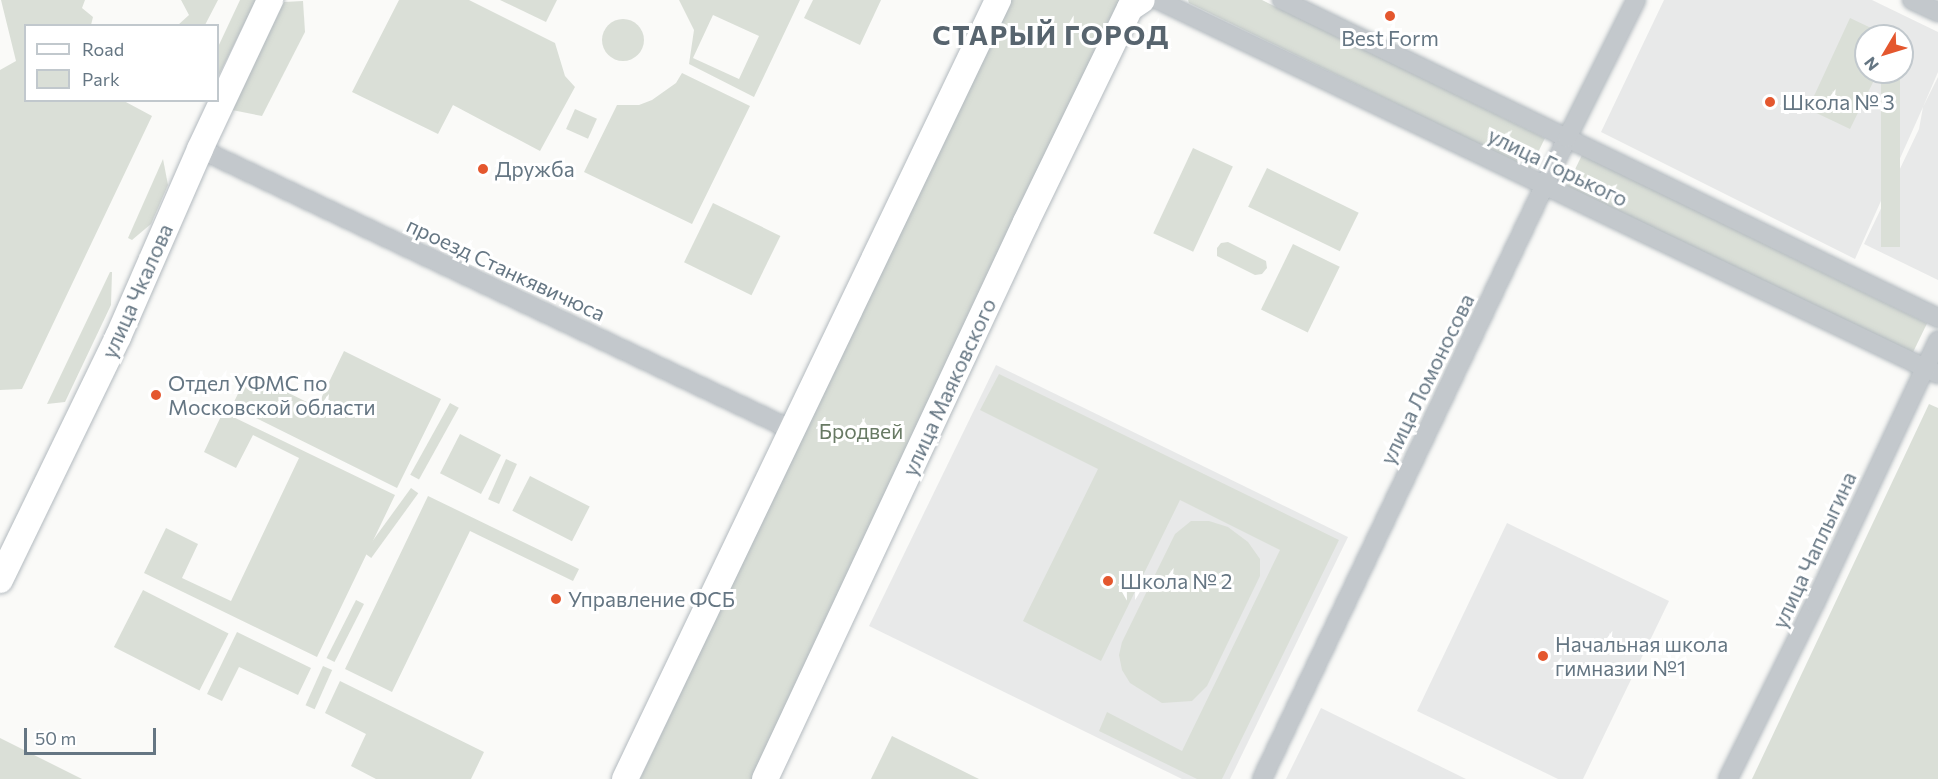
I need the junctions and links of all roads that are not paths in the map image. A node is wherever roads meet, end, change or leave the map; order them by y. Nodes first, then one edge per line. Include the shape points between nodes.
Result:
1 (270, 0) edge
2 (998, 0) edge
3 (1142, 0) edge
4 (1158, 0) edge
5 (1282, 0) edge
6 (1636, 0) edge
7 (1912, 0) edge
8 (1938, 12) edge
9 (1567, 138) junction
10 (200, 149) junction
11 (1545, 185) junction
12 (1938, 318) edge
13 (1938, 340) edge
14 (1932, 371) edge
15 (792, 430) junction
16 (0, 580) edge
17 (625, 779) edge
18 (765, 779) edge
19 (1262, 779) edge
20 (1728, 779) edge

1 - 10 street, улица Чкалова
2 - 15 street
3 - 18 street, улица Маяковского via 1130,9 1026,222
4 - 11 street, улица Горького
5 - 9 street, улица Горького
6 - 9 street, улица Ломоносова
7 - 8 street
9 - 11 street, улица Ломоносова
9 - 12 street, улица Горького
10 - 15 street, проезд Станкявичюса
10 - 16 street, улица Чкалова via 118,337
11 - 14 street, улица Горького
11 - 19 street, улица Ломоносова
13 - 14 street, улица Чаплыгина
14 - 20 street, улица Чаплыгина
15 - 17 street

